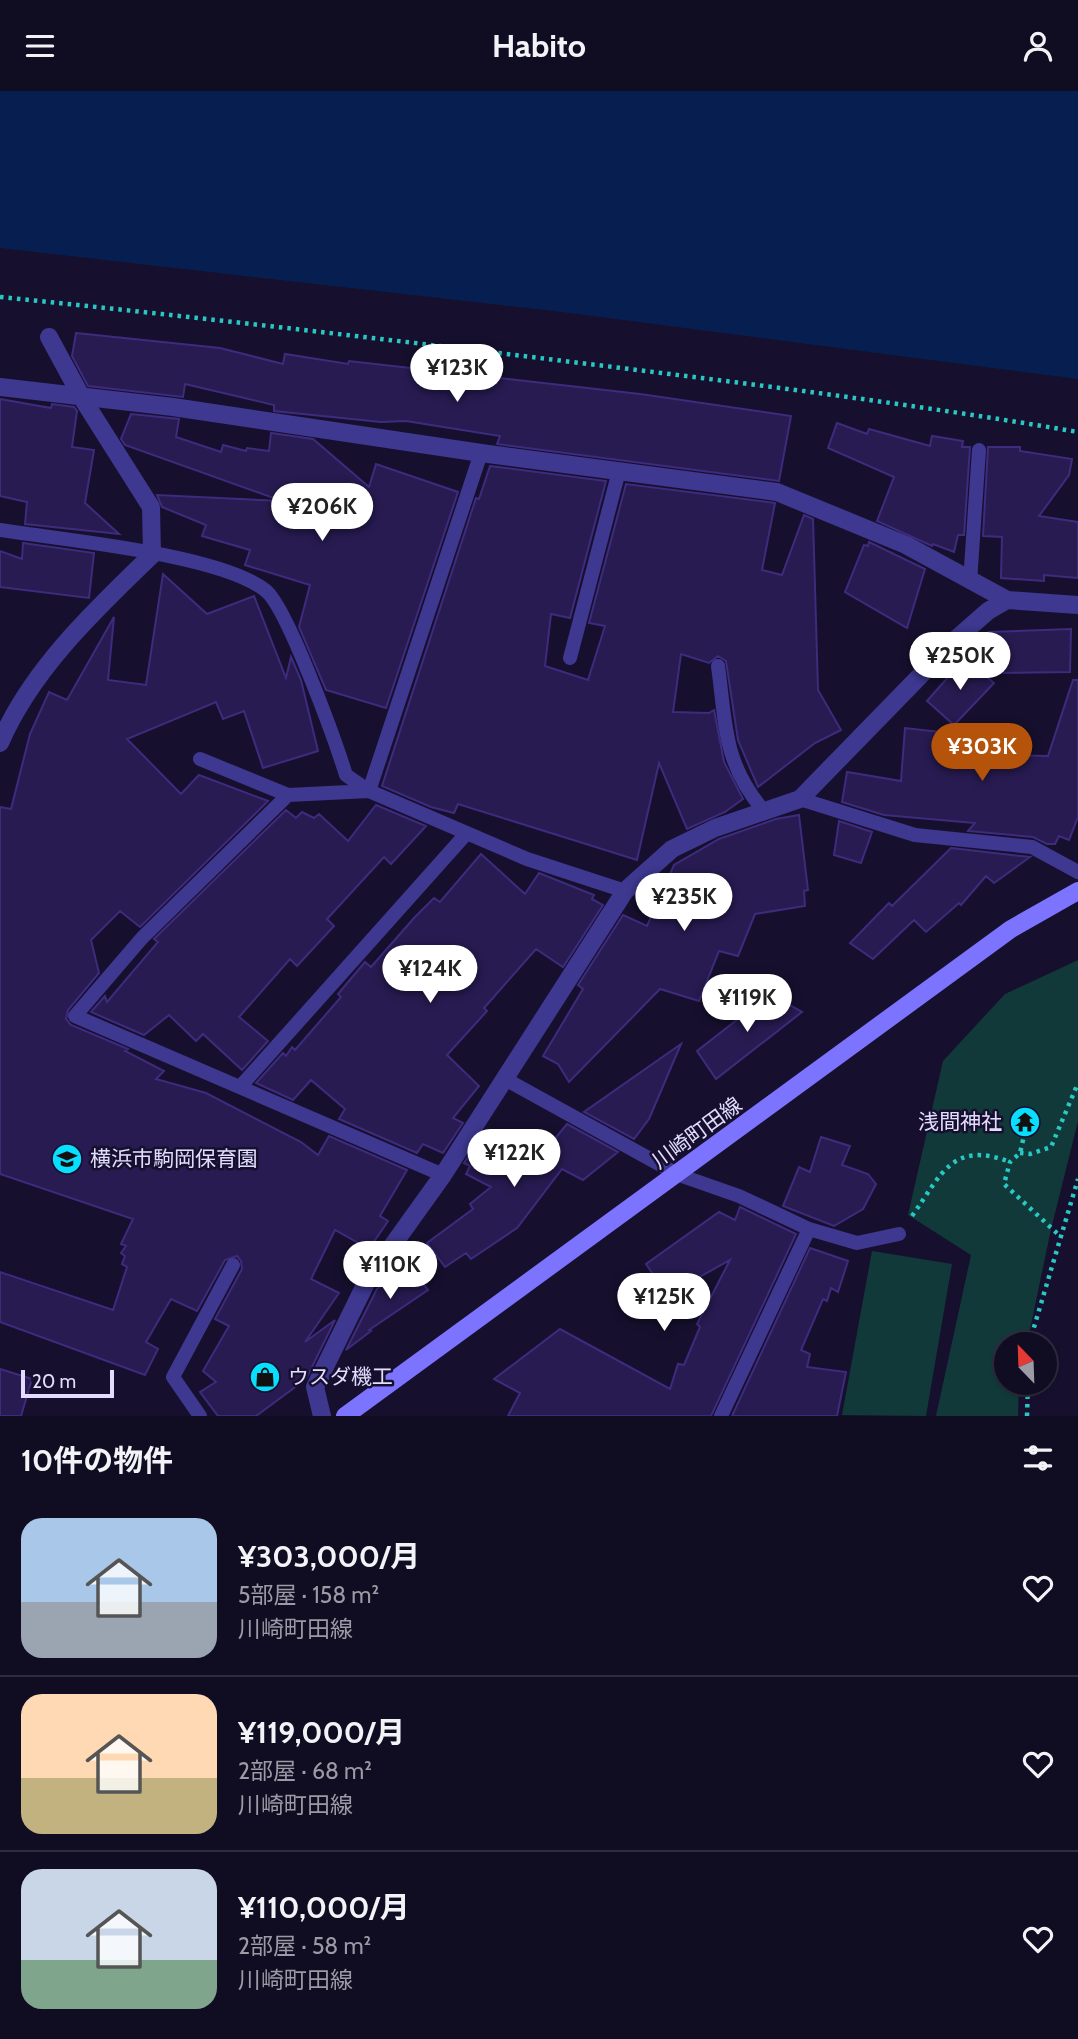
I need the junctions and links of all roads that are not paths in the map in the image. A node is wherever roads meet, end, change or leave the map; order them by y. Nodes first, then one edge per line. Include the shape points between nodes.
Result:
1 (49, 337) dead end
2 (0, 387) edge
3 (82, 398) junction
4 (979, 450) dead end
5 (481, 453) junction
6 (619, 471) junction
7 (0, 530) edge
8 (152, 555) junction
9 (970, 582) junction
10 (1007, 600) junction
11 (1078, 605) edge
12 (570, 658) dead end
13 (718, 666) dead end
14 (0, 743) edge
15 (200, 759) dead end
16 (369, 791) junction
17 (288, 795) junction
18 (800, 799) junction
19 (763, 810) junction
20 (466, 834) junction
21 (1078, 872) edge
22 (625, 891) junction
23 (1078, 891) edge
24 (505, 1079) junction
25 (240, 1087) junction
26 (443, 1175) junction
27 (679, 1175) junction
28 (809, 1229) junction
29 (899, 1234) road end
30 (233, 1265) dead end
31 (200, 1416) edge
32 (322, 1416) edge
33 (345, 1416) edge
34 (721, 1416) edge

1 - 3 street
2 - 3 street
3 - 5 street via 173,407
3 - 8 street via 151,507
4 - 9 lane
5 - 6 street
5 - 16 lane
6 - 9 street via 777,492 906,545
6 - 12 lane
7 - 8 lane
8 - 14 street via 51,662 12,717
8 - 16 lane via 213,566 266,590 282,614 346,775
9 - 10 street
10 - 11 street
10 - 18 street via 955,640
13 - 19 lane via 730,757
15 - 17 lane
16 - 17 lane
16 - 20 lane
17 - 25 lane via 142,938 75,1016
18 - 19 street
18 - 21 lane via 915,835 1032,847
19 - 22 street via 672,849
20 - 22 lane
20 - 25 lane
22 - 24 street
23 - 27 main road, 川崎町田線 via 1011,929
24 - 26 street
24 - 27 lane
25 - 26 lane
26 - 32 street via 367,1281 315,1387
27 - 28 lane via 739,1196
27 - 33 main road, 川崎町田線
28 - 29 lane via 857,1243
28 - 34 lane
30 - 31 lane via 173,1377

